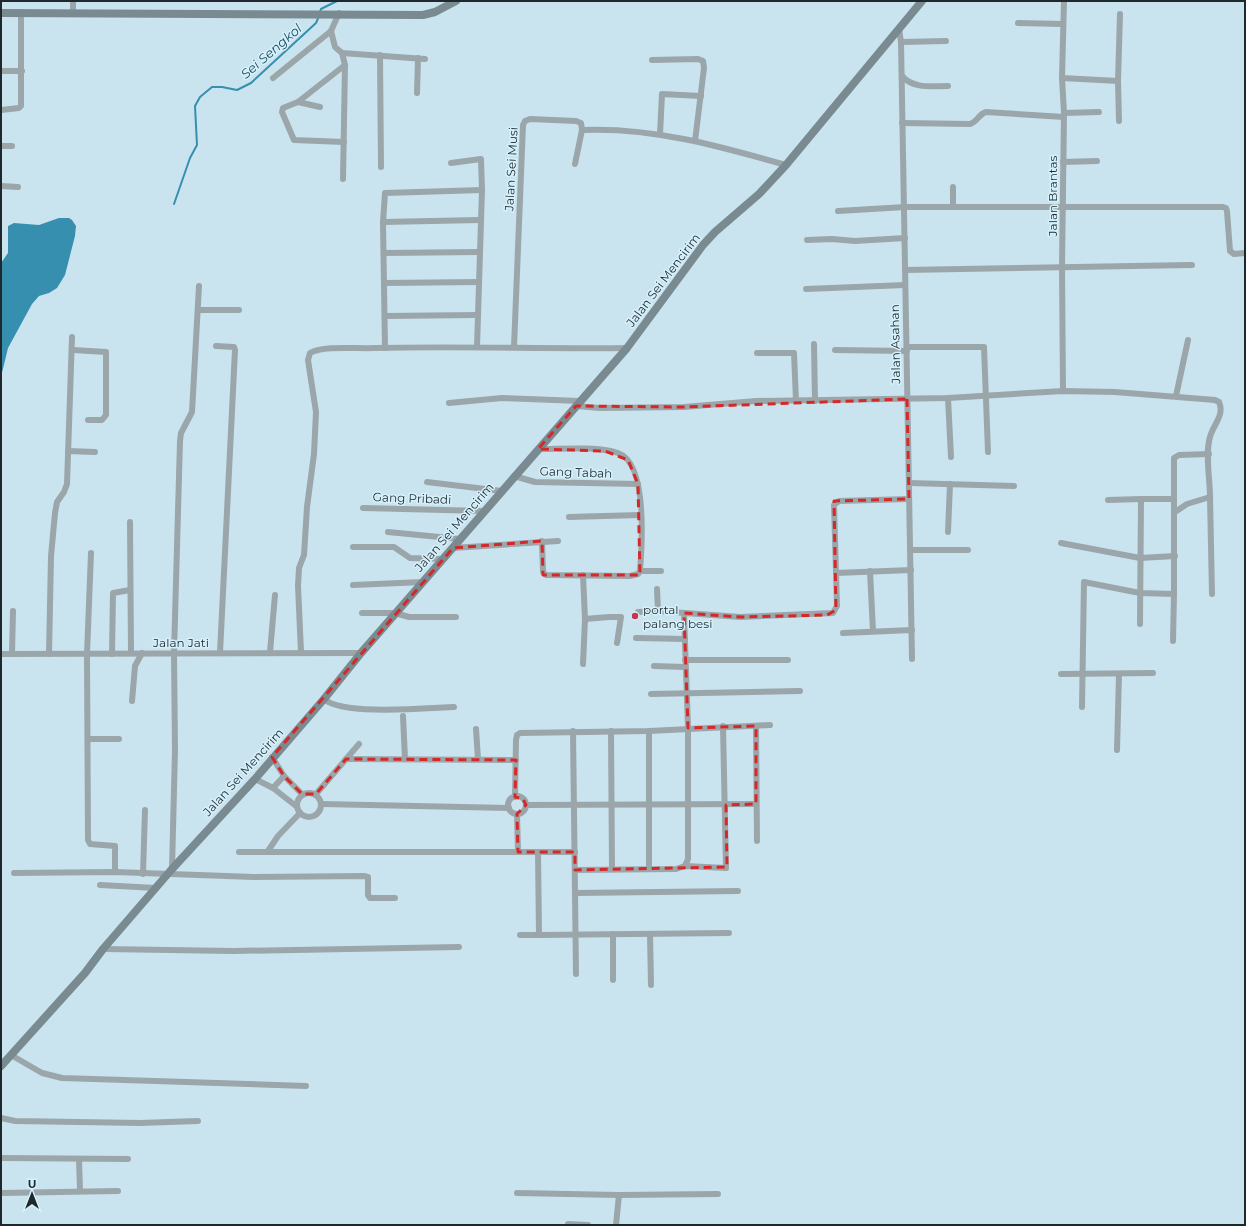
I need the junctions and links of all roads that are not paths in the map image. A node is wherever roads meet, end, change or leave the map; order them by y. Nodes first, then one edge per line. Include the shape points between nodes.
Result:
1 (73, 1) edge
2 (456, 1) edge
3 (922, 1) edge
4 (1064, 1) edge
5 (1, 12) edge
6 (21, 12) junction
7 (73, 12) junction
8 (339, 13) junction
9 (1120, 14) dead end
10 (1018, 23) dead end
11 (1063, 24) junction
12 (899, 29) junction
13 (331, 31) junction
14 (946, 41) dead end
15 (901, 42) junction
16 (342, 54) junction
17 (380, 55) junction
18 (652, 60) dead end
19 (345, 65) junction
20 (1, 71) edge
21 (22, 71) junction
22 (902, 76) junction
23 (273, 78) dead end
24 (1062, 78) junction
25 (1118, 81) junction
26 (948, 86) dead end
27 (416, 93) dead end
28 (701, 96) junction
29 (298, 102) junction
30 (320, 107) dead end
31 (1, 110) edge
32 (1099, 112) dead end
33 (1064, 115) junction
34 (1119, 121) dead end
35 (902, 123) junction
36 (582, 130) junction
37 (660, 134) junction
38 (695, 141) junction
39 (344, 142) junction
40 (1, 146) edge
41 (12, 146) dead end
42 (1097, 161) dead end
43 (1063, 162) junction
44 (450, 163) dead end
45 (575, 164) dead end
46 (786, 165) junction
47 (381, 167) dead end
48 (343, 179) dead end
49 (1, 186) edge
50 (18, 187) dead end
51 (953, 187) dead end
52 (482, 190) junction
53 (954, 207) junction
54 (1063, 207) junction
55 (905, 208) junction
56 (838, 211) dead end
57 (480, 220) junction
58 (383, 222) junction
59 (905, 238) junction
60 (807, 240) dead end
61 (480, 252) junction
62 (384, 253) junction
63 (1245, 253) edge
64 (1192, 265) dead end
65 (1062, 267) junction
66 (905, 270) junction
67 (479, 282) junction
68 (384, 283) junction
69 (200, 286) dead end
70 (906, 286) junction
71 (806, 289) dead end
72 (199, 310) junction
73 (239, 310) dead end
74 (477, 315) junction
75 (385, 316) junction
76 (72, 337) dead end
77 (1188, 340) dead end
78 (814, 344) dead end
79 (216, 346) dead end
80 (477, 347) junction
81 (514, 347) junction
82 (385, 348) junction
83 (627, 348) junction
84 (907, 349) junction
85 (73, 350) junction
86 (835, 350) dead end
87 (758, 353) dead end
88 (1063, 391) junction
89 (985, 396) junction
90 (1176, 396) junction
91 (907, 398) junction
92 (948, 398) junction
93 (796, 401) junction
94 (815, 401) junction
95 (449, 403) dead end
96 (578, 404) junction
97 (88, 420) dead end
98 (538, 449) junction
99 (68, 451) junction
100 (95, 452) dead end
101 (988, 452) dead end
102 (1208, 454) junction
103 (951, 458) dead end
104 (514, 476) junction
105 (427, 482) dead end
106 (909, 483) junction
107 (638, 484) junction
108 (950, 484) junction
109 (1014, 486) dead end
110 (502, 491) junction
111 (1210, 497) junction
112 (909, 499) junction
113 (1141, 499) junction
114 (1174, 499) junction
115 (1108, 500) dead end
116 (363, 508) dead end
117 (484, 511) junction
118 (1175, 512) junction
119 (640, 515) junction
120 (568, 517) dead end
121 (130, 522) dead end
122 (388, 532) dead end
123 (948, 532) dead end
124 (460, 539) junction
125 (558, 541) dead end
126 (542, 542) junction
127 (1061, 543) dead end
128 (353, 547) dead end
129 (453, 548) junction
130 (910, 550) junction
131 (968, 550) dead end
132 (91, 553) dead end
133 (1175, 556) junction
134 (1140, 558) junction
135 (442, 559) junction
136 (911, 570) junction
137 (640, 571) junction
138 (661, 571) dead end
139 (870, 571) junction
140 (836, 573) junction
141 (583, 574) junction
142 (423, 582) junction
143 (353, 585) dead end
144 (657, 589) dead end
145 (130, 590) junction
146 (1140, 593) junction
147 (1174, 594) junction
148 (1212, 594) dead end
149 (275, 595) dead end
150 (13, 611) dead end
151 (658, 611) junction
152 (638, 612) dead end
153 (362, 613) dead end
154 (396, 613) junction
155 (684, 613) junction
156 (456, 617) dead end
157 (585, 619) junction
158 (1140, 624) dead end
159 (912, 630) junction
160 (873, 631) junction
161 (843, 634) dead end
162 (636, 638) dead end
163 (685, 639) junction
164 (1173, 641) dead end
165 (617, 643) dead end
166 (270, 652) junction
167 (301, 652) junction
168 (131, 653) junction
169 (142, 653) junction
170 (174, 653) junction
171 (220, 653) junction
172 (361, 653) junction
173 (1, 654) edge
174 (12, 654) junction
175 (49, 654) junction
176 (87, 654) junction
177 (112, 654) junction
178 (912, 659) dead end
179 (788, 660) dead end
180 (685, 663) junction
181 (583, 664) dead end
182 (654, 666) dead end
183 (1153, 673) dead end
184 (1061, 674) dead end
185 (1082, 674) junction
186 (1118, 674) junction
187 (800, 691) dead end
188 (651, 694) dead end
189 (686, 694) junction
190 (324, 699) junction
191 (132, 701) dead end
192 (454, 707) dead end
193 (1082, 707) dead end
194 (403, 716) dead end
195 (770, 725) dead end
196 (723, 726) junction
197 (756, 726) junction
198 (476, 728) dead end
199 (688, 728) junction
200 (573, 731) junction
201 (612, 731) junction
202 (649, 731) junction
203 (88, 739) junction
204 (119, 739) dead end
205 (359, 744) dead end
206 (1117, 750) dead end
207 (272, 757) junction
208 (346, 759) junction
209 (405, 759) junction
210 (478, 759) junction
211 (516, 760) junction
212 (284, 776) junction
213 (255, 779) junction
214 (273, 788) junction
215 (302, 794) junction
216 (316, 794) junction
217 (515, 797) junction
218 (322, 804) junction
219 (613, 804) junction
220 (650, 804) junction
221 (687, 804) junction
222 (756, 804) junction
223 (574, 805) junction
224 (726, 805) junction
225 (296, 806) junction
226 (526, 806) junction
227 (509, 808) junction
228 (145, 810) dead end
229 (300, 814) junction
230 (517, 814) junction
231 (757, 841) dead end
232 (268, 851) junction
233 (239, 852) dead end
234 (518, 852) junction
235 (538, 852) junction
236 (575, 852) junction
237 (685, 866) junction
238 (612, 869) junction
239 (649, 869) junction
240 (575, 870) junction
241 (115, 872) junction
242 (170, 872) junction
243 (14, 873) dead end
244 (143, 874) junction
245 (100, 885) dead end
246 (156, 888) junction
247 (738, 891) dead end
248 (576, 893) junction
249 (395, 898) dead end
250 (729, 933) dead end
251 (538, 934) junction
252 (576, 934) junction
253 (613, 934) junction
254 (650, 934) junction
255 (520, 935) dead end
256 (459, 947) dead end
257 (103, 949) junction
258 (576, 974) dead end
259 (613, 980) dead end
260 (651, 985) dead end
261 (11, 1055) junction
262 (1, 1066) edge
263 (306, 1086) dead end
264 (1, 1118) edge
265 (198, 1121) dead end
266 (1, 1158) edge
267 (128, 1158) dead end
268 (79, 1159) junction
269 (80, 1191) junction
270 (118, 1192) dead end
271 (1, 1193) edge
272 (517, 1193) dead end
273 (718, 1194) dead end
274 (619, 1195) junction
275 (568, 1224) dead end
276 (588, 1225) edge
277 (616, 1225) edge

1 - 7 street
2 - 8 street via 423,15
3 - 12 street, Jalan Sei Mencirim
4 - 11 street, Jalan Brantas
5 - 6 street
6 - 7 street
6 - 21 street
7 - 8 street
8 - 13 street
9 - 25 street
10 - 11 street
11 - 24 street, Jalan Brantas
12 - 15 street, Jalan Asahan
12 - 46 street, Jalan Sei Mencirim
13 - 16 street via 335,47
13 - 23 street
14 - 15 street
15 - 22 street, Jalan Asahan
16 - 17 street
16 - 19 street
17 - 27 street via 422,59
17 - 47 street
18 - 28 street via 703,61
19 - 29 street
19 - 39 street
20 - 21 street
21 - 31 street via 21,106
22 - 26 street via 911,83
22 - 35 street, Jalan Asahan
24 - 25 street
24 - 33 street, Jalan Brantas
25 - 34 street
28 - 37 street via 662,94
28 - 38 street
29 - 30 street
29 - 39 street via 283,108 282,112 294,140
32 - 33 street
33 - 35 street via 986,112 970,124
33 - 43 street, Jalan Brantas
35 - 55 street, Jalan Asahan
36 - 37 street via 620,129
36 - 45 street
36 - 81 street, Jalan Sei Musi via 581,123 576,121 530,119 523,125
37 - 38 street
38 - 46 street
39 - 48 street
40 - 41 street
42 - 43 street
43 - 54 street, Jalan Brantas
44 - 52 street via 481,159
46 - 83 street, Jalan Sei Mencirim via 703,245
49 - 50 street
51 - 53 street
52 - 57 street
52 - 58 street via 388,192 383,196
53 - 54 street
53 - 55 street
54 - 63 street via 1223,207 1227,211 1230,251 1234,254
54 - 65 street, Jalan Brantas
55 - 56 street
55 - 59 street, Jalan Asahan
57 - 58 street
57 - 61 street
58 - 62 street
59 - 60 street
59 - 66 street, Jalan Asahan
61 - 62 street
61 - 67 street
62 - 68 street
64 - 65 street
65 - 66 street
65 - 88 street, Jalan Brantas
66 - 70 street, Jalan Asahan
67 - 68 street
67 - 74 street
68 - 75 street
69 - 72 street
70 - 71 street
70 - 84 street, Jalan Asahan
72 - 73 street
72 - 170 street via 192,412 181,433 180,441
74 - 75 street
74 - 80 street
75 - 82 street
76 - 85 street
77 - 90 street
78 - 94 street
79 - 171 street via 232,346 235,350
80 - 81 street
80 - 82 street
81 - 83 street
82 - 167 street via 319,350 310,353 309,356 316,412 304,556 299,568
83 - 96 street, Jalan Sei Mencirim
84 - 86 street
84 - 89 street via 983,346
84 - 91 street, Jalan Asahan
85 - 97 street via 106,352 106,415 102,420
85 - 99 street
87 - 93 street via 794,353
88 - 89 street
88 - 90 street
89 - 92 street
89 - 101 street
90 - 102 street via 1210,398 1219,402 1221,410 1210,437
91 - 92 street
91 - 94 street
91 - 106 street, Jalan Asahan
92 - 103 street
93 - 94 street
93 - 96 street via 677,407 600,408
95 - 96 street via 502,398
96 - 98 street, Jalan Sei Mencirim
98 - 104 street, Jalan Sei Mencirim
98 - 107 street via 597,450 619,454 632,464
99 - 100 street
99 - 175 street via 67,484 57,502 55,513 51,556
102 - 111 street
102 - 114 street via 1174,456
104 - 107 street, Gang Tabah via 535,482
104 - 110 street, Jalan Sei Mencirim
105 - 110 street
106 - 108 street
106 - 112 street, Jalan Asahan
107 - 119 street
108 - 109 street
108 - 123 street
110 - 117 street, Jalan Sei Mencirim
111 - 118 street via 1187,504
111 - 148 street
112 - 130 street, Jalan Asahan
112 - 140 street via 836,502 833,509
113 - 114 street
113 - 115 street
113 - 134 street
114 - 118 street
116 - 117 street, Gang Pribadi
117 - 124 street, Jalan Sei Mencirim
118 - 133 street
119 - 120 street
119 - 137 street
121 - 145 street
122 - 124 street
124 - 129 street, Jalan Sei Mencirim
125 - 126 street
126 - 129 street
126 - 141 street via 543,574
127 - 134 street
128 - 135 street via 394,547 410,558
129 - 135 street, Jalan Sei Mencirim
130 - 131 street
130 - 136 street, Jalan Asahan
132 - 176 street
133 - 134 street
133 - 147 street
134 - 146 street
135 - 142 street, Jalan Sei Mencirim
136 - 139 street
136 - 159 street, Jalan Asahan
137 - 138 street
137 - 141 street via 635,576
139 - 140 street
139 - 160 street
140 - 155 street via 837,606 832,613 740,617
141 - 157 street
142 - 143 street
142 - 154 street, Jalan Sei Mencirim
144 - 151 street
145 - 168 street
145 - 177 street via 113,594
146 - 147 street
146 - 158 street
146 - 185 street via 1084,582
147 - 164 street
149 - 166 street
150 - 174 street
151 - 152 street
151 - 155 street
153 - 154 street
154 - 156 street via 409,617
154 - 172 street, Jalan Sei Mencirim
155 - 163 street
157 - 165 street via 621,617
157 - 181 street
159 - 160 street
159 - 178 street, Jalan Asahan
160 - 161 street
162 - 163 street
163 - 180 street
166 - 167 street, Jalan Jati
166 - 171 street, Jalan Jati
167 - 172 street, Jalan Jati
168 - 169 street, Jalan Jati
168 - 177 street, Jalan Jati
169 - 170 street, Jalan Jati
169 - 191 street via 135,666
170 - 171 street, Jalan Jati
170 - 242 street via 175,750
172 - 190 street, Jalan Sei Mencirim
173 - 174 street, Jalan Jati
174 - 175 street, Jalan Jati
175 - 176 street, Jalan Jati
176 - 177 street, Jalan Jati
176 - 203 street
179 - 180 street
180 - 182 street
180 - 189 street
183 - 186 street
184 - 185 street
185 - 186 street
185 - 193 street
186 - 206 street
187 - 189 street
188 - 189 street
189 - 199 street
190 - 192 street via 354,709
190 - 207 street, Jalan Sei Mencirim
194 - 209 street
195 - 197 street
196 - 197 street
196 - 199 street
196 - 224 street
197 - 222 street
198 - 210 street
199 - 202 street
199 - 221 street
200 - 201 street
200 - 211 street via 520,733 517,736
200 - 223 street
201 - 202 street
201 - 219 street
202 - 220 street
203 - 204 street
203 - 241 street via 88,840 90,844 115,846
205 - 208 street
207 - 212 street
207 - 213 street, Jalan Sei Mencirim
208 - 209 street
208 - 216 street
209 - 210 street
210 - 211 street
211 - 217 street
212 - 214 street
212 - 215 street
213 - 214 street
213 - 242 street, Jalan Sei Mencirim
214 - 225 street
215 - 216 street
215 - 225 street
216 - 218 street
217 - 226 street via 523,799
217 - 227 street via 510,799
218 - 227 street
218 - 229 street via 319,812 312,817
219 - 220 street
219 - 223 street
219 - 238 street
220 - 221 street
220 - 239 street
221 - 224 street
221 - 237 street via 688,859
222 - 224 street
222 - 231 street
223 - 226 street
223 - 236 street
224 - 237 street via 728,867 725,869
225 - 229 street
226 - 230 street
227 - 230 street
228 - 244 street
229 - 232 street via 278,836
230 - 234 street
232 - 233 street
232 - 234 street
234 - 235 street
235 - 236 street
235 - 251 street
236 - 240 street
237 - 239 street via 676,869
238 - 239 street
238 - 240 street
240 - 248 street
241 - 243 street
241 - 244 street
242 - 244 street
242 - 246 street, Jalan Sei Mencirim
242 - 249 street via 254,877 364,876 368,877 370,898
245 - 246 street
246 - 257 street, Jalan Sei Mencirim
247 - 248 street
248 - 252 street
250 - 254 street
251 - 252 street
251 - 255 street
252 - 253 street
252 - 258 street
253 - 254 street
253 - 259 street
254 - 260 street
256 - 257 street via 234,951
257 - 261 street, Jalan Sei Mencirim via 85,973
261 - 262 street, Jalan Sei Mencirim
261 - 263 street via 42,1073 62,1078
264 - 265 street via 15,1121 140,1123
266 - 268 street
267 - 268 street
268 - 269 street
269 - 270 street
269 - 271 street
272 - 274 street
273 - 274 street
274 - 277 street
275 - 276 street

